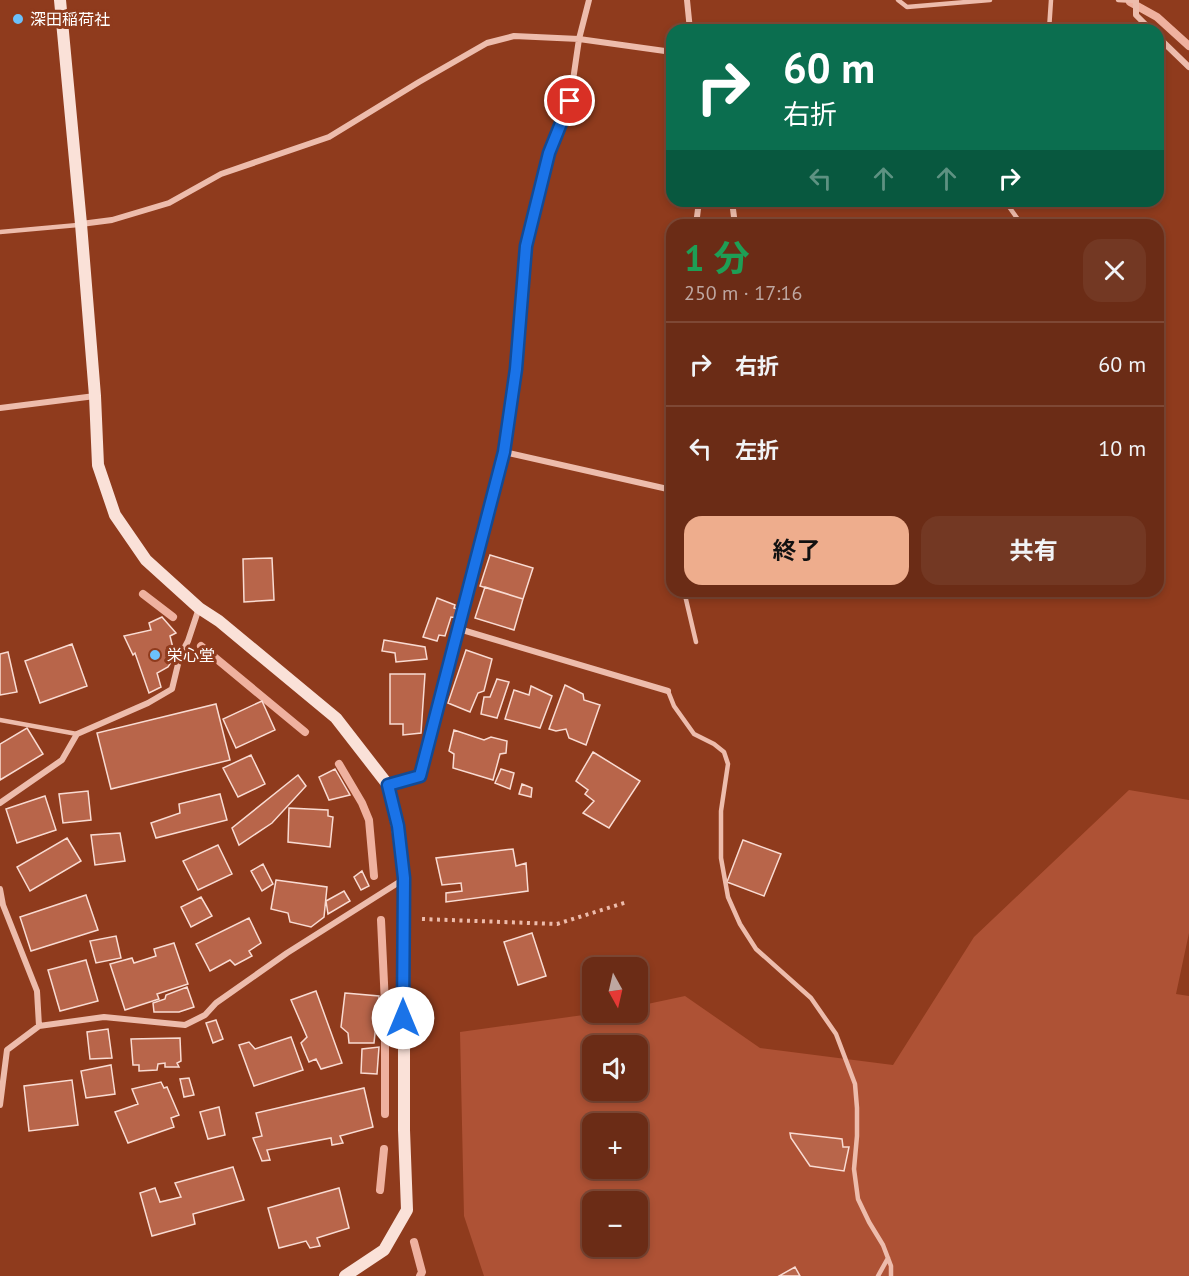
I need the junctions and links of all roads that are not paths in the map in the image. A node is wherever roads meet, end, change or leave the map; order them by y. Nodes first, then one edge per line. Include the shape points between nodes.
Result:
1 (60, 0) edge
2 (589, 0) edge
3 (687, 0) edge
4 (898, 0) edge
5 (990, 0) edge
6 (1051, 0) edge
7 (1118, 0) edge
8 (1136, 1) edge
9 (689, 24) edge
10 (1049, 24) edge
11 (1145, 24) edge
12 (579, 39) junction
13 (1164, 43) edge
14 (666, 51) edge
15 (1189, 67) edge
16 (81, 224) junction
17 (0, 232) edge
18 (94, 396) junction
19 (0, 408) edge
20 (504, 452) junction
21 (666, 488) edge
22 (685, 597) edge
23 (199, 608) junction
24 (459, 628) junction
25 (696, 642) dead end
26 (668, 692) joint
27 (0, 720) edge
28 (77, 734) junction
29 (388, 785) junction
30 (0, 802) edge
31 (404, 878) junction
32 (0, 889) edge
33 (39, 1026) junction
34 (0, 1105) edge
35 (888, 1258) junction
36 (345, 1276) edge
37 (878, 1276) edge
38 (891, 1276) edge

1 - 16 street
2 - 12 street
3 - 9 street
4 - 5 lane via 907,7
6 - 10 lane
7 - 8 lane
8 - 11 street via 1136,15
12 - 14 street
12 - 16 street via 514,36 487,43 329,137 221,174 169,203 112,220
12 - 20 street via 570,101 549,153 526,246 516,369
13 - 15 street
16 - 17 lane
16 - 18 street
18 - 19 street
18 - 23 street via 98,465 116,515 146,560
20 - 21 street
20 - 24 street
22 - 25 lane
23 - 28 street via 172,689
23 - 29 street via 336,718
24 - 26 street
24 - 29 street via 420,776
26 - 35 lane via 694,734 724,752 728,764 721,811 721,858 728,897 740,924 756,950 811,999 836,1034 855,1084 854,1169 858,1199
27 - 28 lane
28 - 30 street via 62,760
29 - 31 street
31 - 33 street via 185,1025 104,1017
31 - 36 street via 407,1210 384,1250
32 - 33 street via 37,991
33 - 34 street via 7,1050
35 - 37 lane
35 - 38 lane

